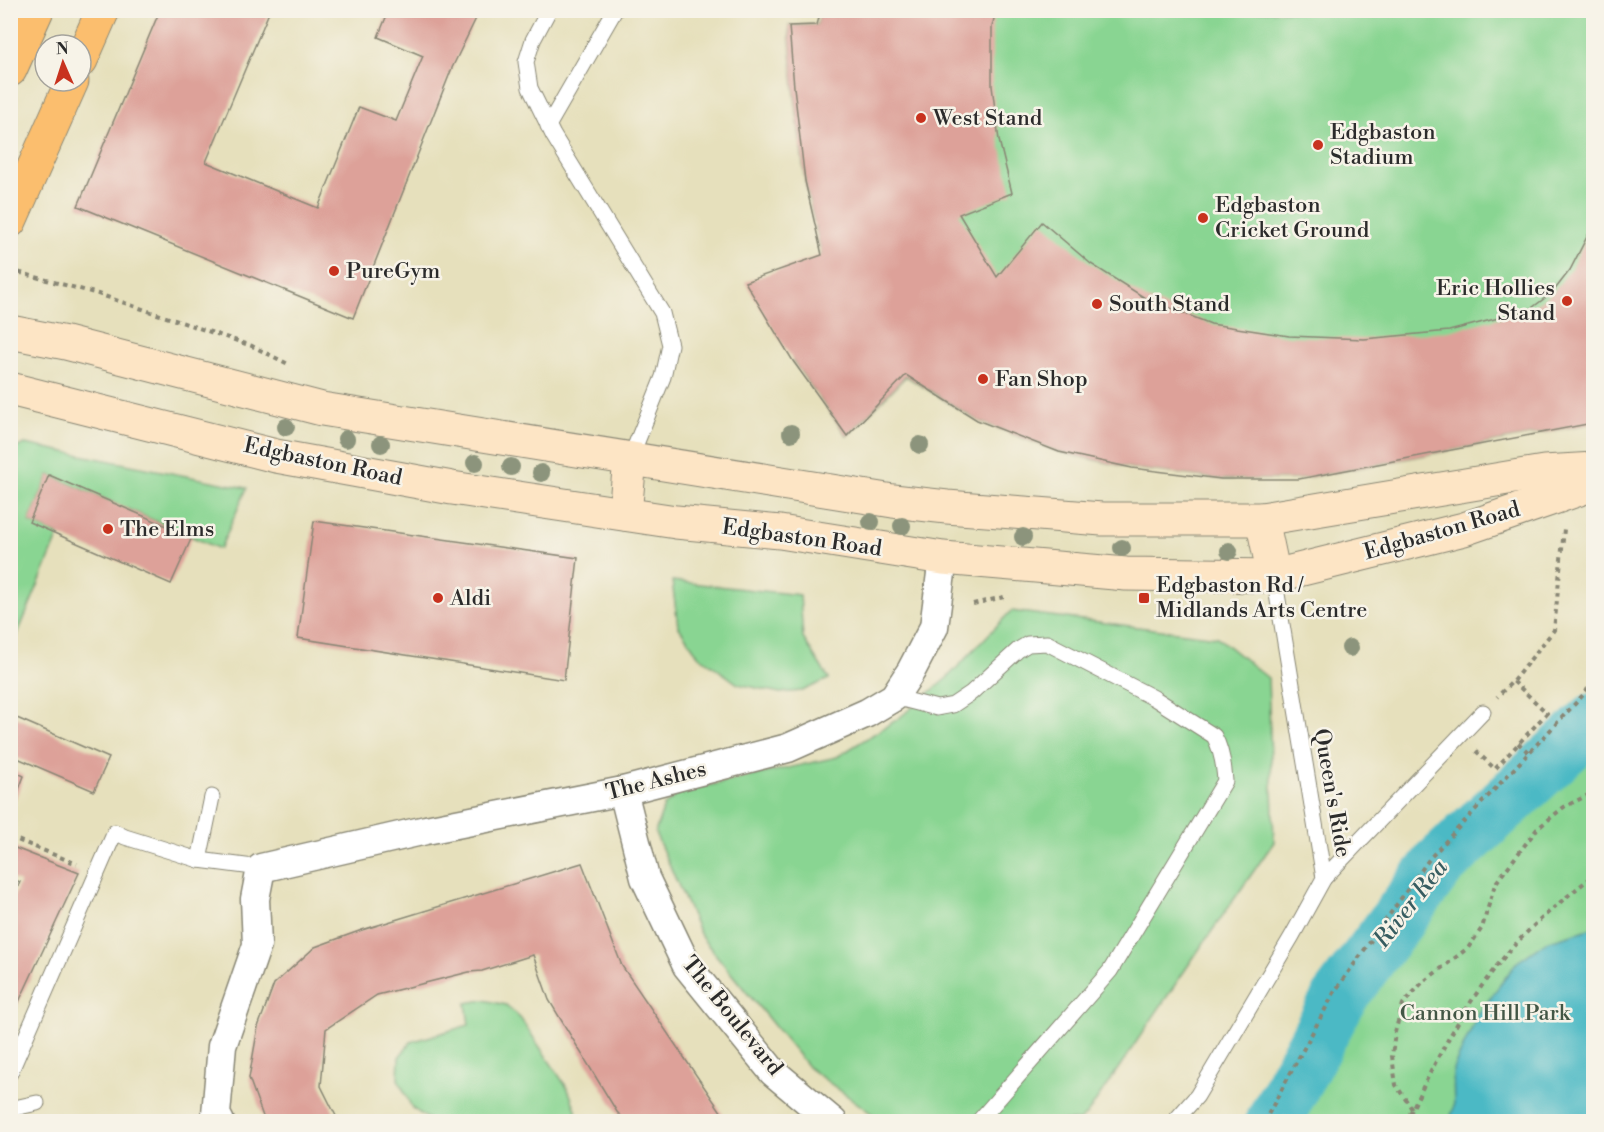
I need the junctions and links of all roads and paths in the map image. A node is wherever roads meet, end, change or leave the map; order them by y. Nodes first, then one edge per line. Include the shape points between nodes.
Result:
1 (36, 10) edge
2 (103, 10) edge
3 (549, 10) edge
4 (615, 10) edge
5 (93, 33) edge
6 (10, 70) edge
7 (67, 93) edge
8 (548, 126) junction
9 (10, 220) edge
10 (10, 270) edge
11 (10, 332) edge
12 (294, 368) dead end
13 (10, 389) edge
14 (630, 459) junction
15 (1593, 469) edge
16 (1580, 488) edge
17 (947, 507) junction
18 (625, 514) junction
19 (1262, 519) junction
20 (943, 558) junction
21 (1274, 576) junction
22 (1593, 677) edge
23 (1513, 681) junction
24 (894, 696) junction
25 (1483, 712) joint
26 (1518, 743) junction
27 (1528, 752) junction
28 (1495, 769) dead end
29 (623, 791) junction
30 (1593, 792) edge
31 (212, 796) dead end
32 (10, 837) edge
33 (199, 860) junction
34 (261, 868) junction
35 (97, 873) junction
36 (1593, 875) edge
37 (1324, 878) junction
38 (10, 1073) edge
39 (36, 1103) dead end
40 (10, 1109) edge
41 (1412, 1109) junction
42 (220, 1122) edge
43 (833, 1122) edge
44 (978, 1122) edge
45 (1174, 1122) edge
46 (1264, 1122) edge
47 (1406, 1122) edge

1 - 6 main road
2 - 5 main road
3 - 8 lane via 526,62 530,88
4 - 8 lane
7 - 9 main road
8 - 14 lane via 662,313 670,345 663,377
10 - 12 path via 98,294 252,346
11 - 14 main road, Edgbaston Road via 322,409
13 - 18 main road, Edgbaston Road via 276,456
14 - 17 main road, Edgbaston Road
14 - 18 main road
15 - 19 main road, Edgbaston Road via 1544,472
16 - 21 main road, Edgbaston Road via 1464,529
16 - 23 path via 1554,630
17 - 19 main road, Edgbaston Road via 1102,519
17 - 20 main road
18 - 20 main road, Edgbaston Road via 780,532
19 - 21 main road
20 - 21 main road, Edgbaston Road via 1126,574
20 - 24 street, The Ashes via 934,627
21 - 37 lane, Queen's Ride
22 - 27 path via 1586,692
23 - 25 path
23 - 26 path via 1547,713
24 - 29 street, The Ashes via 867,713 788,748
24 - 44 lane via 937,708 953,705 1018,650 1028,644 1047,643 1154,698 1214,736 1220,746 1225,781 1110,971
25 - 37 lane
26 - 27 path
26 - 28 path
27 - 46 path via 1430,858 1335,991
29 - 34 street, The Ashes
29 - 43 street, The Boulevard via 645,878 687,966 773,1072
30 - 41 path via 1564,807 1537,829 1495,884 1482,928 1468,948 1422,983 1403,1004 1392,1056 1396,1085
31 - 33 lane
32 - 35 path
33 - 34 lane
33 - 35 lane via 115,832
34 - 42 street via 255,899 257,945 222,1046 216,1114
35 - 38 lane
36 - 41 path via 1511,949 1471,1002
37 - 45 lane, Queen's Ride via 1197,1096
39 - 40 lane
41 - 47 path

